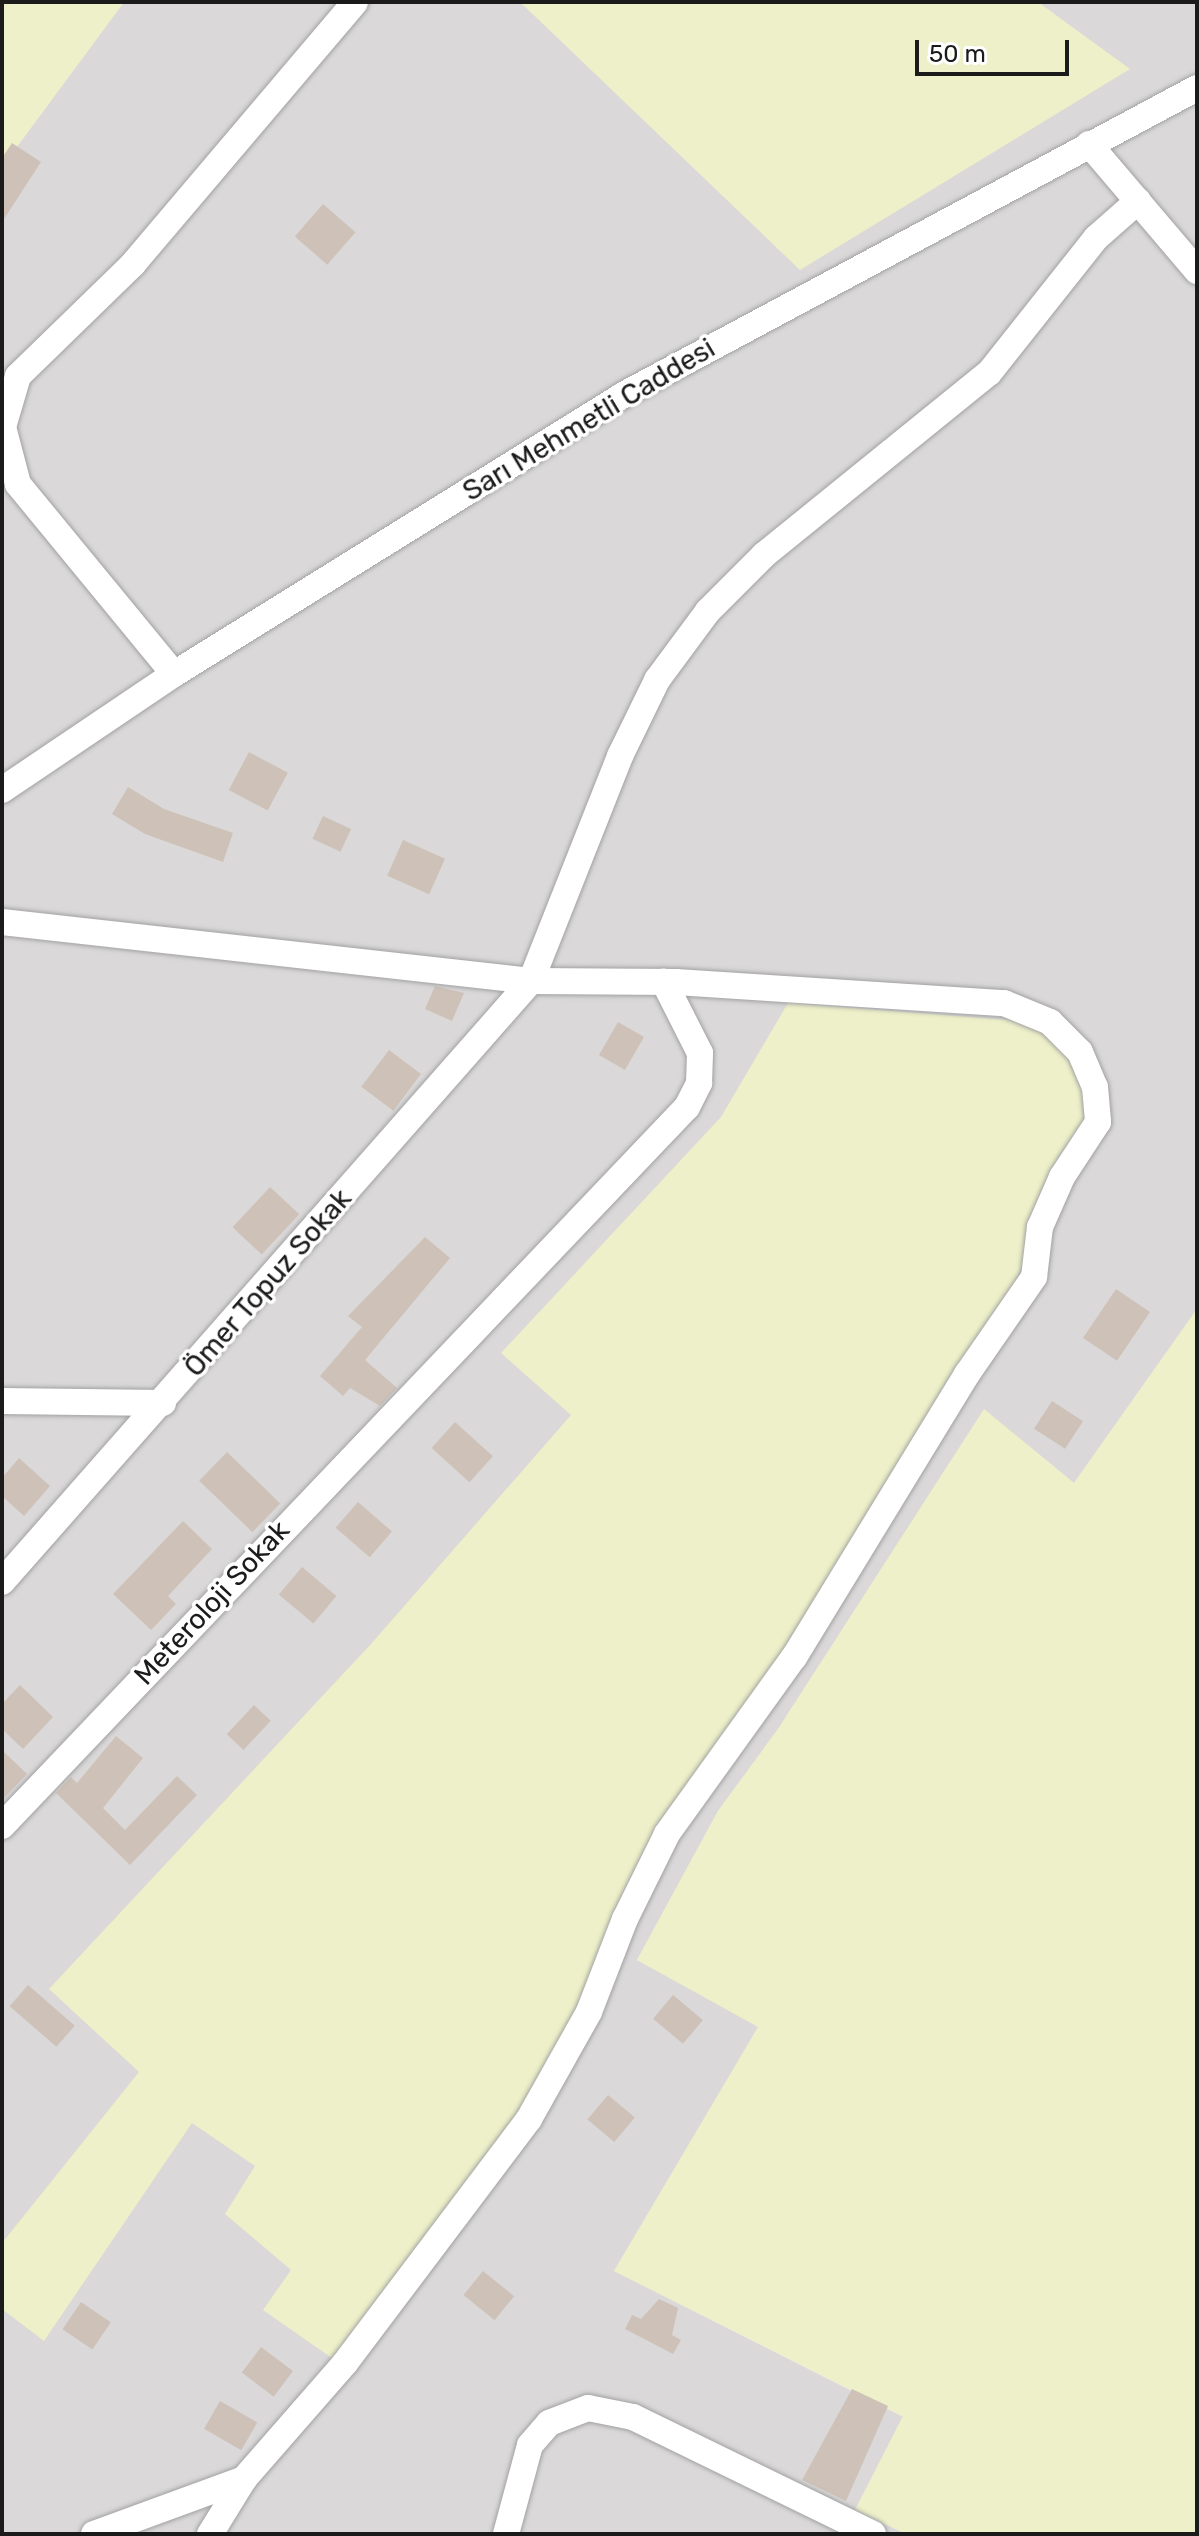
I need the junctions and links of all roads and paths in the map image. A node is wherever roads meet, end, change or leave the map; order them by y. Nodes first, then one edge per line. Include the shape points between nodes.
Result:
1 (355, 2) edge
2 (1197, 88) edge
3 (1089, 144) junction
4 (1138, 201) junction
5 (1197, 271) edge
6 (174, 674) junction
7 (2, 790) edge
8 (2, 922) edge
9 (531, 981) junction
10 (664, 982) junction
11 (2, 1401) edge
12 (163, 1403) junction
13 (2, 1582) edge
14 (2, 1826) edge
15 (244, 2479) junction
16 (94, 2534) edge
17 (210, 2534) edge
18 (506, 2534) edge
19 (873, 2534) edge

1 - 6 street via 133,264 18,376 3,427 18,484
2 - 3 street, Sarı Mehmetli Caddesi
3 - 4 street
3 - 6 street, Sarı Mehmetli Caddesi via 625,394
4 - 5 street
4 - 9 street, Ömer Topuz Sokak via 1096,238 989,373 764,555 708,611 657,680 620,756
6 - 7 street, Sarı Mehmetli Caddesi
8 - 9 street
9 - 10 street
9 - 12 street, Ömer Topuz Sokak
10 - 14 street, Meteroloji Sokak via 700,1053 699,1083 687,1107
10 - 15 street via 1004,1003 1050,1022 1080,1052 1095,1087 1098,1122 1062,1177 1040,1227 1034,1277 967,1374 794,1657 667,1834 625,1919 589,2012 529,2119 346,2362
11 - 12 street
12 - 13 street, Ömer Topuz Sokak
15 - 16 street
15 - 17 street
18 - 19 street via 530,2445 549,2423 588,2408 633,2417

